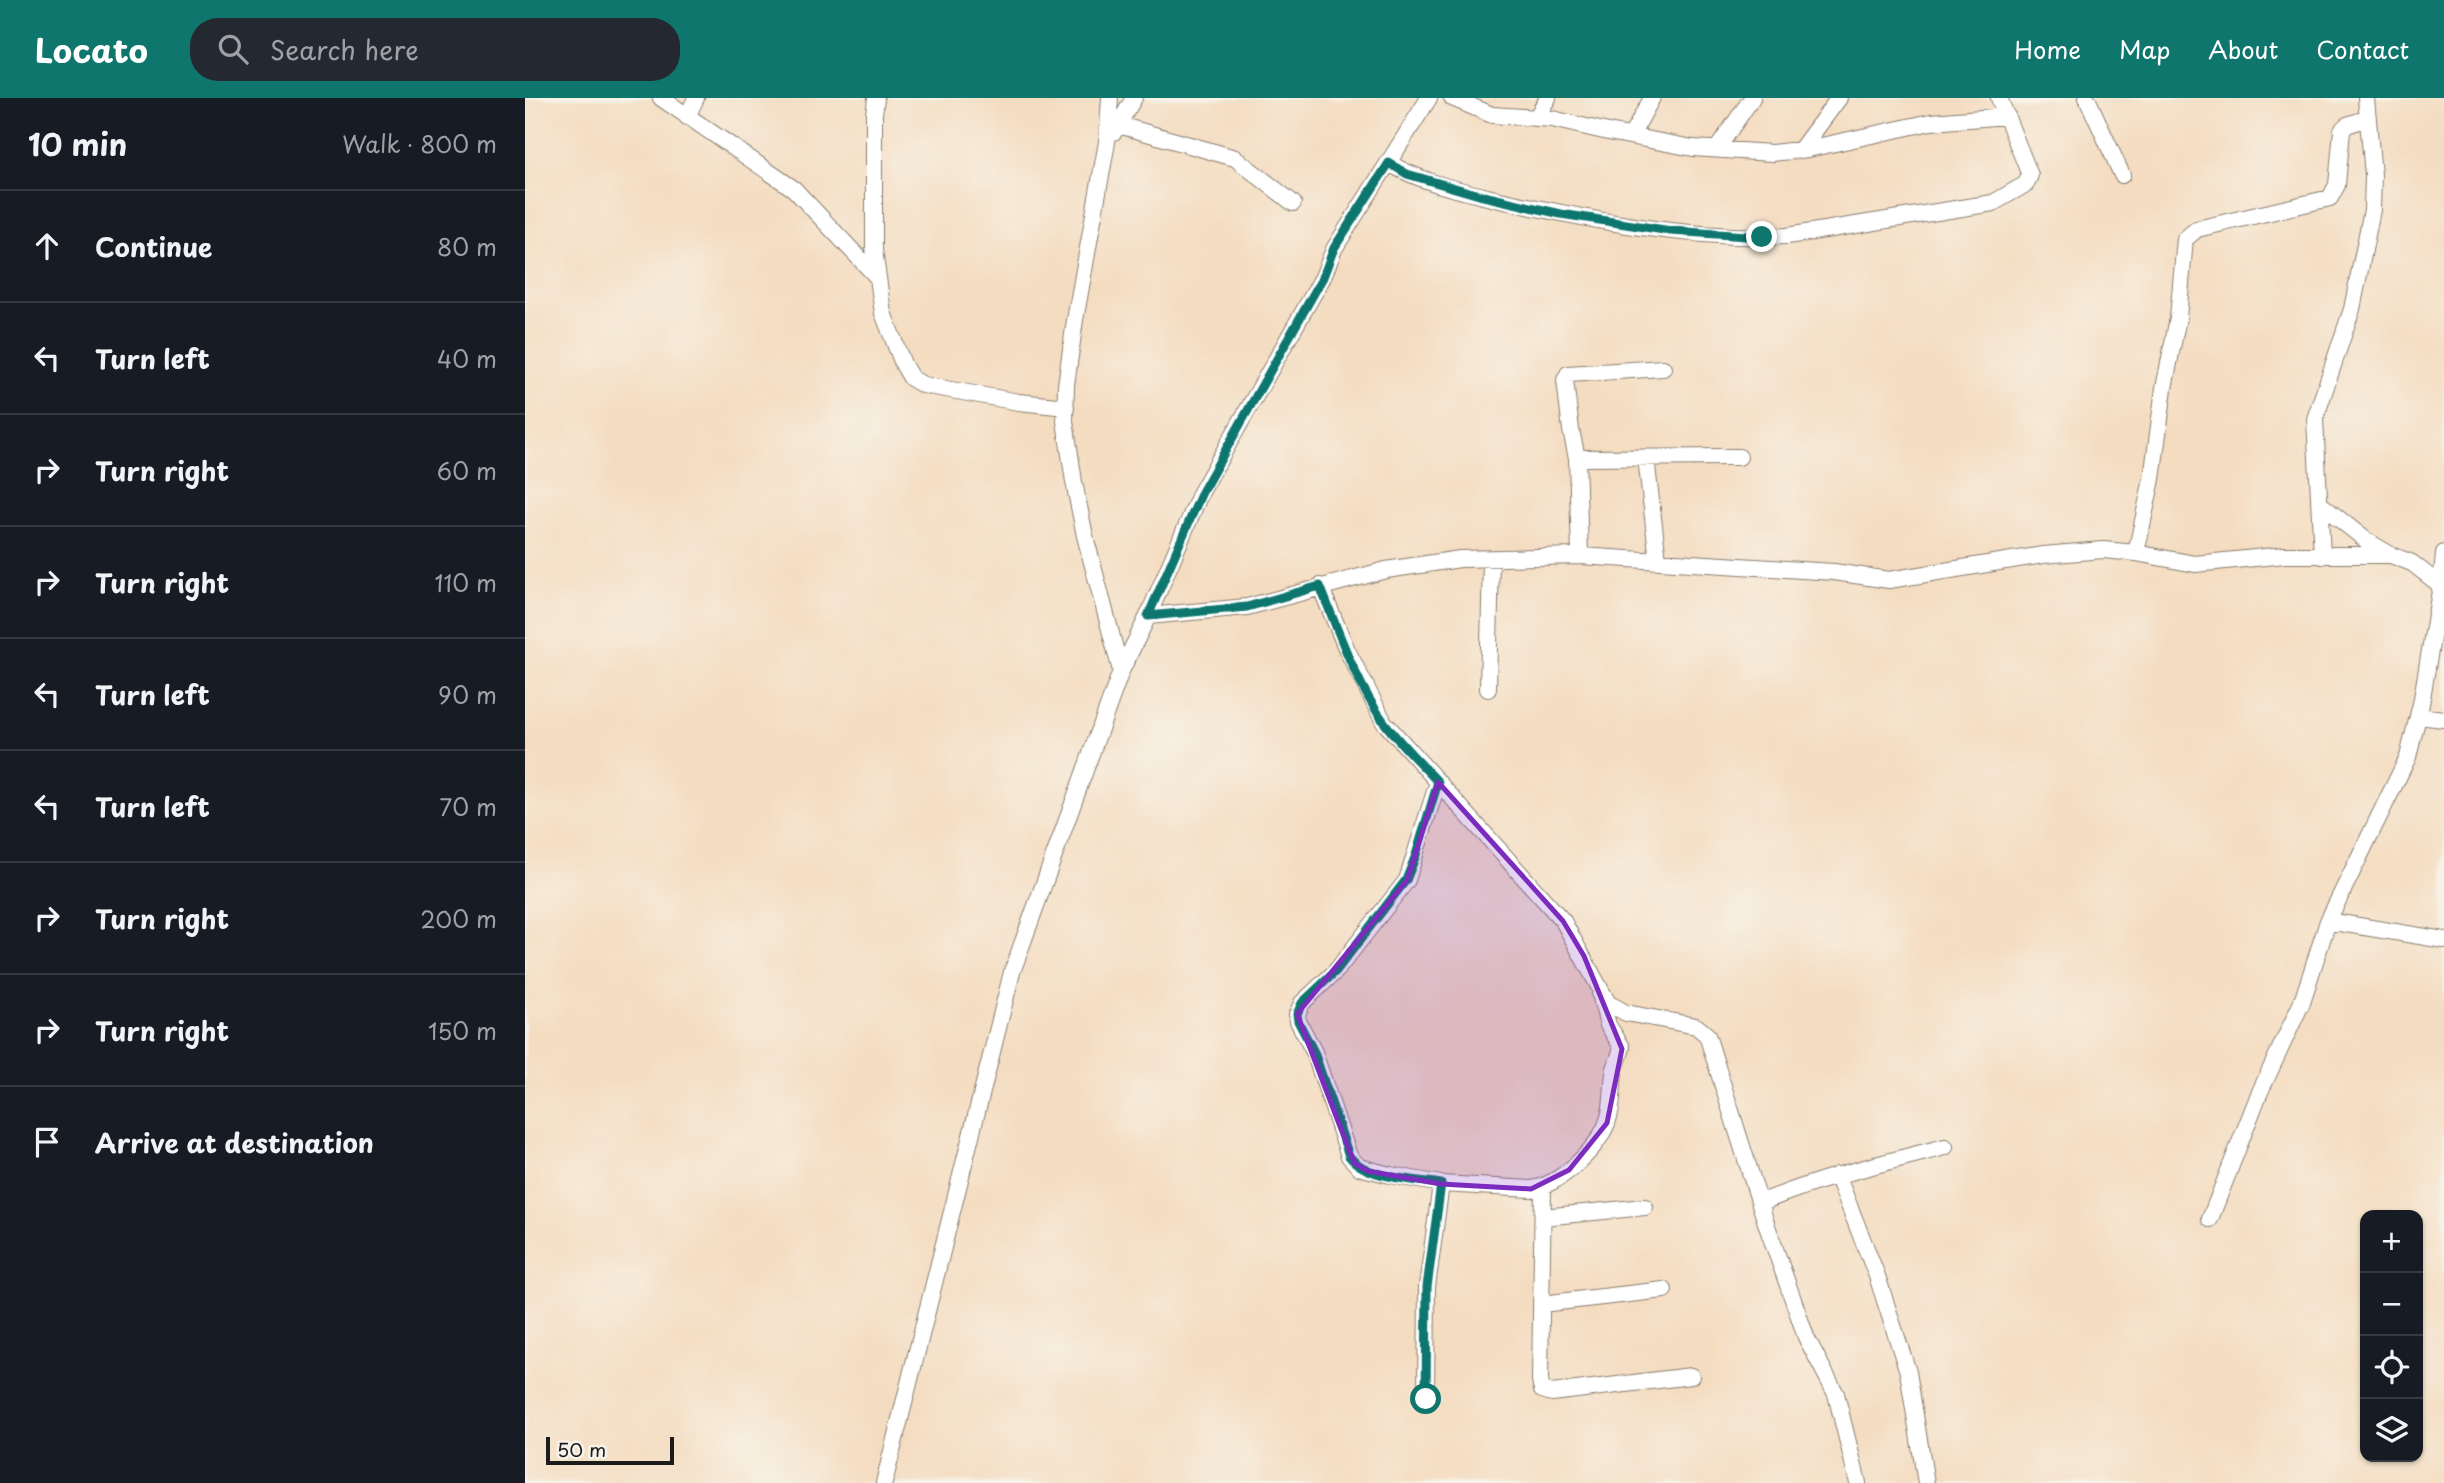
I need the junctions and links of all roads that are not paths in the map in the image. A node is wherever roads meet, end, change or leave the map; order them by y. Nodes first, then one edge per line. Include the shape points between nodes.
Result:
1 (661, 98) edge
2 (696, 98) edge
3 (876, 98) edge
4 (1110, 98) edge
5 (1133, 98) edge
6 (1429, 98) edge
7 (1452, 98) edge
8 (1548, 98) edge
9 (1653, 98) edge
10 (1752, 98) edge
11 (1839, 98) edge
12 (1999, 98) edge
13 (2087, 98) edge
14 (2366, 98) edge
15 (2007, 116) junction
16 (687, 117) junction
17 (1536, 118) junction
18 (2368, 118) junction
19 (1119, 125) junction
20 (1631, 136) junction
21 (1107, 142) junction
22 (1717, 149) junction
23 (1801, 149) junction
24 (1389, 163) junction
25 (2122, 175) dead end
26 (1293, 203) dead end
27 (878, 278) junction
28 (1663, 368) dead end
29 (1066, 407) junction
30 (1739, 457) dead end
31 (1577, 458) junction
32 (1646, 458) junction
33 (2319, 503) junction
34 (2136, 553) junction
35 (2444, 553) edge
36 (2391, 555) junction
37 (1580, 556) junction
38 (2322, 556) junction
39 (1491, 559) junction
40 (1658, 560) junction
41 (1320, 586) junction
42 (2443, 587) edge
43 (1148, 616) junction
44 (1121, 671) junction
45 (1488, 689) dead end
46 (2418, 716) junction
47 (2444, 719) edge
48 (1438, 782) junction
49 (2328, 921) junction
50 (2444, 940) edge
51 (1598, 988) junction
52 (1945, 1147) dead end
53 (1837, 1175) junction
54 (1441, 1184) junction
55 (1543, 1187) junction
56 (1760, 1203) junction
57 (1645, 1207) dead end
58 (1543, 1217) junction
59 (2210, 1219) dead end
60 (1664, 1290) dead end
61 (1541, 1304) junction
62 (1691, 1376) dead end
63 (1426, 1399) dead end
64 (884, 1483) edge
65 (1857, 1483) edge
66 (1926, 1483) edge

1 - 16 street
2 - 16 street
3 - 27 street via 874,250
4 - 21 street
5 - 19 street
6 - 24 street
7 - 17 street via 1492,115
8 - 17 street
9 - 20 street
10 - 22 street
11 - 23 street
12 - 15 street
13 - 25 street
14 - 18 street
15 - 23 street via 1931,122
15 - 24 street via 2030,178 2000,200 1787,236 1671,231 1561,214 1407,174
16 - 27 street via 795,189
17 - 20 street
18 - 33 street via 2374,195 2352,309 2315,419
18 - 34 street via 2342,130 2337,185 2330,198 2197,229 2185,239 2178,318
19 - 21 street
19 - 26 street via 1235,158
20 - 22 street
21 - 29 street via 1075,320
22 - 23 street via 1772,153
24 - 43 street via 1334,248 1323,277 1202,492
27 - 29 street via 883,313 902,364 916,382
28 - 31 street via 1568,374 1565,380
29 - 44 street via 1085,536
30 - 32 street
31 - 32 street
31 - 37 street
32 - 40 street
33 - 36 street
33 - 38 street
34 - 38 street via 2195,564
34 - 40 street via 2103,550 2043,555 1889,580
35 - 42 street
36 - 38 street
36 - 42 street via 2412,563
37 - 39 street
37 - 40 street
39 - 41 street via 1386,570
39 - 45 street
41 - 43 street via 1247,607
41 - 48 street via 1373,705
42 - 46 street
43 - 44 street
44 - 64 street via 1012,972
46 - 47 street
46 - 49 street via 2408,757
48 - 51 street via 1563,921
48 - 54 street via 1406,880 1297,1014 1354,1163 1367,1171
49 - 50 street
49 - 59 street via 2302,1002 2259,1094
51 - 55 street via 1608,1025 1622,1047 1614,1072 1610,1116 1587,1153 1557,1181
51 - 56 street via 1616,1009 1687,1024 1707,1035
52 - 53 street
53 - 56 street
53 - 66 street via 1908,1372
54 - 55 street
54 - 63 street via 1427,1287
55 - 58 street
56 - 65 street via 1806,1337 1836,1394
57 - 58 street
58 - 61 street
60 - 61 street
61 - 62 street via 1542,1390 1552,1393

